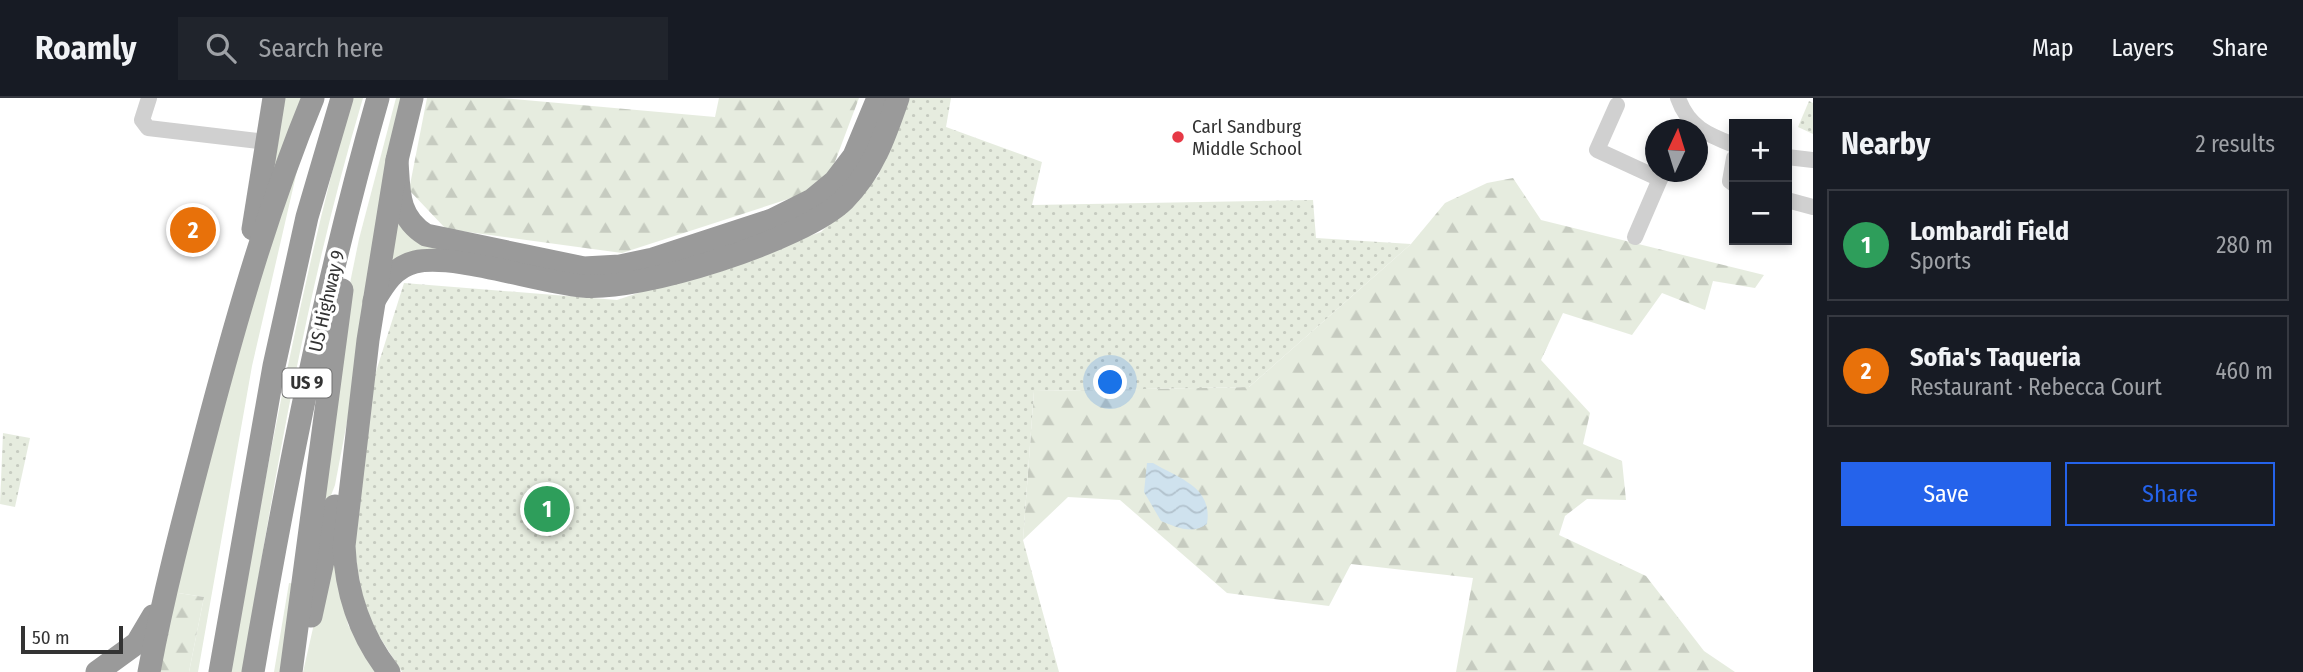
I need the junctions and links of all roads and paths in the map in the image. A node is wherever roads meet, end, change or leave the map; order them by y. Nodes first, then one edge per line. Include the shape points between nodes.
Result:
1 (149, 98) edge
2 (274, 98) edge
3 (313, 98) edge
4 (342, 98) edge
5 (378, 98) edge
6 (412, 98) edge
7 (878, 98) edge
8 (898, 98) edge
9 (1678, 98) edge
10 (1617, 105) dead end
11 (1684, 119) edge
12 (1708, 135) edge
13 (267, 142) junction
14 (1729, 143) edge
15 (1792, 158) edge
16 (397, 160) junction
17 (1813, 160) edge
18 (1645, 169) edge
19 (1658, 182) edge
20 (350, 195) junction
21 (1792, 201) edge
22 (1813, 207) edge
23 (1635, 237) dead end
24 (245, 288) junction
25 (374, 301) junction
26 (357, 418) junction
27 (165, 587) junction
28 (97, 672) edge
29 (149, 672) edge
30 (220, 672) edge
31 (253, 672) edge
32 (290, 672) edge
33 (298, 672) edge
34 (388, 672) edge

1 - 13 street via 142,120 148,128
2 - 13 highway
3 - 24 highway
4 - 30 highway, US Highway 9 / US 9 via 307,218 274,366
5 - 20 highway, US Highway 9 / US 9
6 - 16 highway
7 - 16 highway via 854,156 813,200 772,220 620,267 584,268 426,235 408,221 400,205
8 - 25 highway via 877,154 853,190 815,222 783,237 615,286 582,286 443,261 419,261 392,274
9 - 11 street
10 - 18 street via 1597,150
12 - 14 street
13 - 24 highway
15 - 17 street
16 - 25 highway
19 - 23 street
20 - 31 highway, US Highway 9 / US 9 via 305,389
20 - 32 highway via 346,266
21 - 22 street
24 - 27 highway
25 - 26 highway
26 - 33 highway
26 - 34 highway via 345,534 347,577 358,620
27 - 28 highway via 137,643
27 - 29 highway

